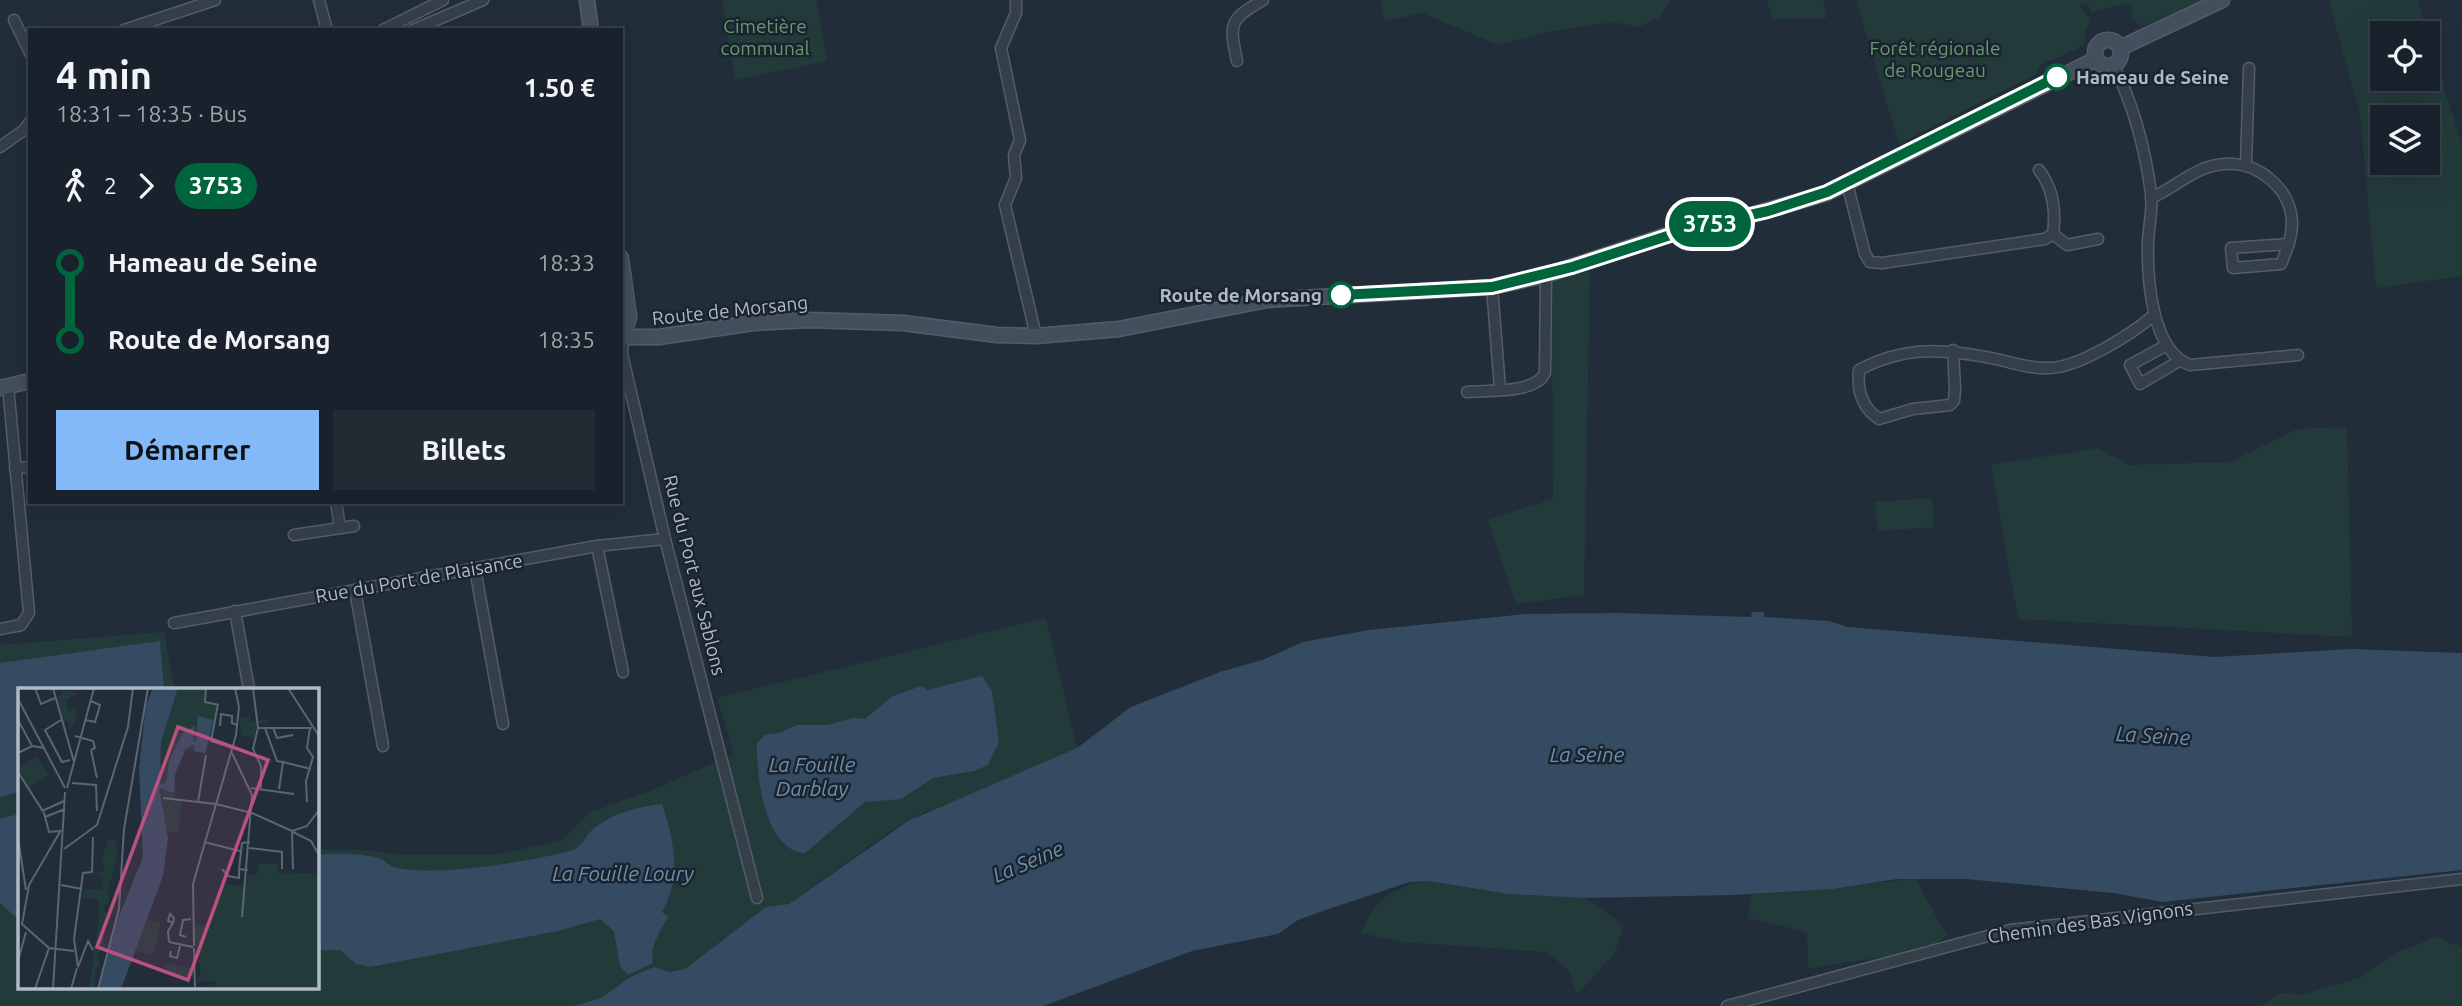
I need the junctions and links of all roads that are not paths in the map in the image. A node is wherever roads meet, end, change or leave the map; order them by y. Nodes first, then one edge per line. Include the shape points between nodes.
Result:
1 (215, 0) edge
2 (318, 0) edge
3 (443, 0) edge
4 (483, 0) edge
5 (587, 0) edge
6 (1016, 0) edge
7 (1263, 0) edge
8 (2222, 0) edge
9 (14, 20) dead end
10 (130, 28) edge
11 (326, 28) edge
12 (387, 28) edge
13 (418, 28) edge
14 (591, 28) edge
15 (2120, 48) junction
16 (28, 49) edge
17 (2096, 59) junction
18 (1237, 61) dead end
19 (2114, 65) junction
20 (2249, 68) dead end
21 (28, 125) edge
22 (0, 147) edge
23 (2246, 165) junction
24 (2039, 170) dead end
25 (1847, 183) junction
26 (2151, 198) junction
27 (2053, 233) junction
28 (2098, 239) dead end
29 (2289, 244) junction
30 (623, 273) edge
31 (1546, 275) junction
32 (1492, 287) junction
33 (2154, 315) junction
34 (623, 334) edge
35 (1036, 336) junction
36 (623, 337) edge
37 (2167, 345) junction
38 (1954, 350) junction
39 (2298, 355) dead end
40 (623, 358) edge
41 (2179, 361) junction
42 (28, 381) edge
43 (4, 387) edge
44 (1500, 388) junction
45 (1467, 392) dead end
46 (28, 467) edge
47 (15, 468) junction
48 (336, 504) edge
49 (354, 526) dead end
50 (340, 528) junction
51 (294, 535) dead end
52 (665, 539) junction
53 (597, 547) junction
54 (475, 569) junction
55 (355, 590) junction
56 (235, 611) junction
57 (174, 623) dead end
58 (0, 629) edge
59 (623, 671) dead end
60 (249, 688) edge
61 (503, 724) dead end
62 (383, 746) dead end
63 (2462, 879) edge
64 (757, 898) dead end
65 (1727, 1006) edge

1 - 10 street
2 - 11 street
3 - 12 street
4 - 13 street
5 - 14 street
6 - 35 street via 1016,13 1001,48 1020,140 1014,155 1016,177 1005,205
7 - 18 street via 1237,15 1232,24
8 - 15 street
9 - 16 street
15 - 17 street via 2114,41 2102,41 2096,47
15 - 19 street via 2121,56
17 - 19 street via 2101,65
17 - 25 street, Route de Morsang
19 - 26 street via 2138,126
20 - 23 street
21 - 22 street
23 - 26 street via 2225,163 2203,169
23 - 29 street via 2277,184 2288,203 2292,221
24 - 27 street via 2049,184
25 - 27 street via 1870,262 2045,239
25 - 31 street, Route de Morsang via 1768,211 1673,233
26 - 33 street via 2148,244
27 - 28 street via 2067,245
29 - 29 street via 2231,248 2233,268 2281,264
30 - 34 street, Rue du Port aux Sablons via 629,317
31 - 32 street, Route de Morsang
31 - 44 street via 1544,376 1532,385
32 - 35 street, Route de Morsang via 1267,300 1119,329
32 - 44 street
33 - 37 street
33 - 38 street via 2087,356 2051,369
35 - 36 street, Route de Morsang via 903,323 809,320
37 - 41 street
37 - 41 street via 2130,365 2140,384
38 - 38 street via 1896,355 1859,369 1858,385 1870,413 1879,419 1950,405 1955,389
39 - 41 street via 2190,365
40 - 52 street, Rue du Port aux Sablons
42 - 43 street
43 - 47 street
44 - 45 street
46 - 47 street
47 - 58 street via 29,613 21,625
48 - 50 street
49 - 50 street
50 - 51 street
52 - 53 street, Rue du Port de Plaisance
52 - 64 street, Rue du Port aux Sablons
53 - 54 street, Rue du Port de Plaisance
53 - 59 street
54 - 55 street, Rue du Port de Plaisance
54 - 61 street
55 - 56 street, Rue du Port de Plaisance
55 - 62 street
56 - 57 street, Rue du Port de Plaisance
56 - 60 street
63 - 65 street, Chemin des Bas Vignons via 2010,930

